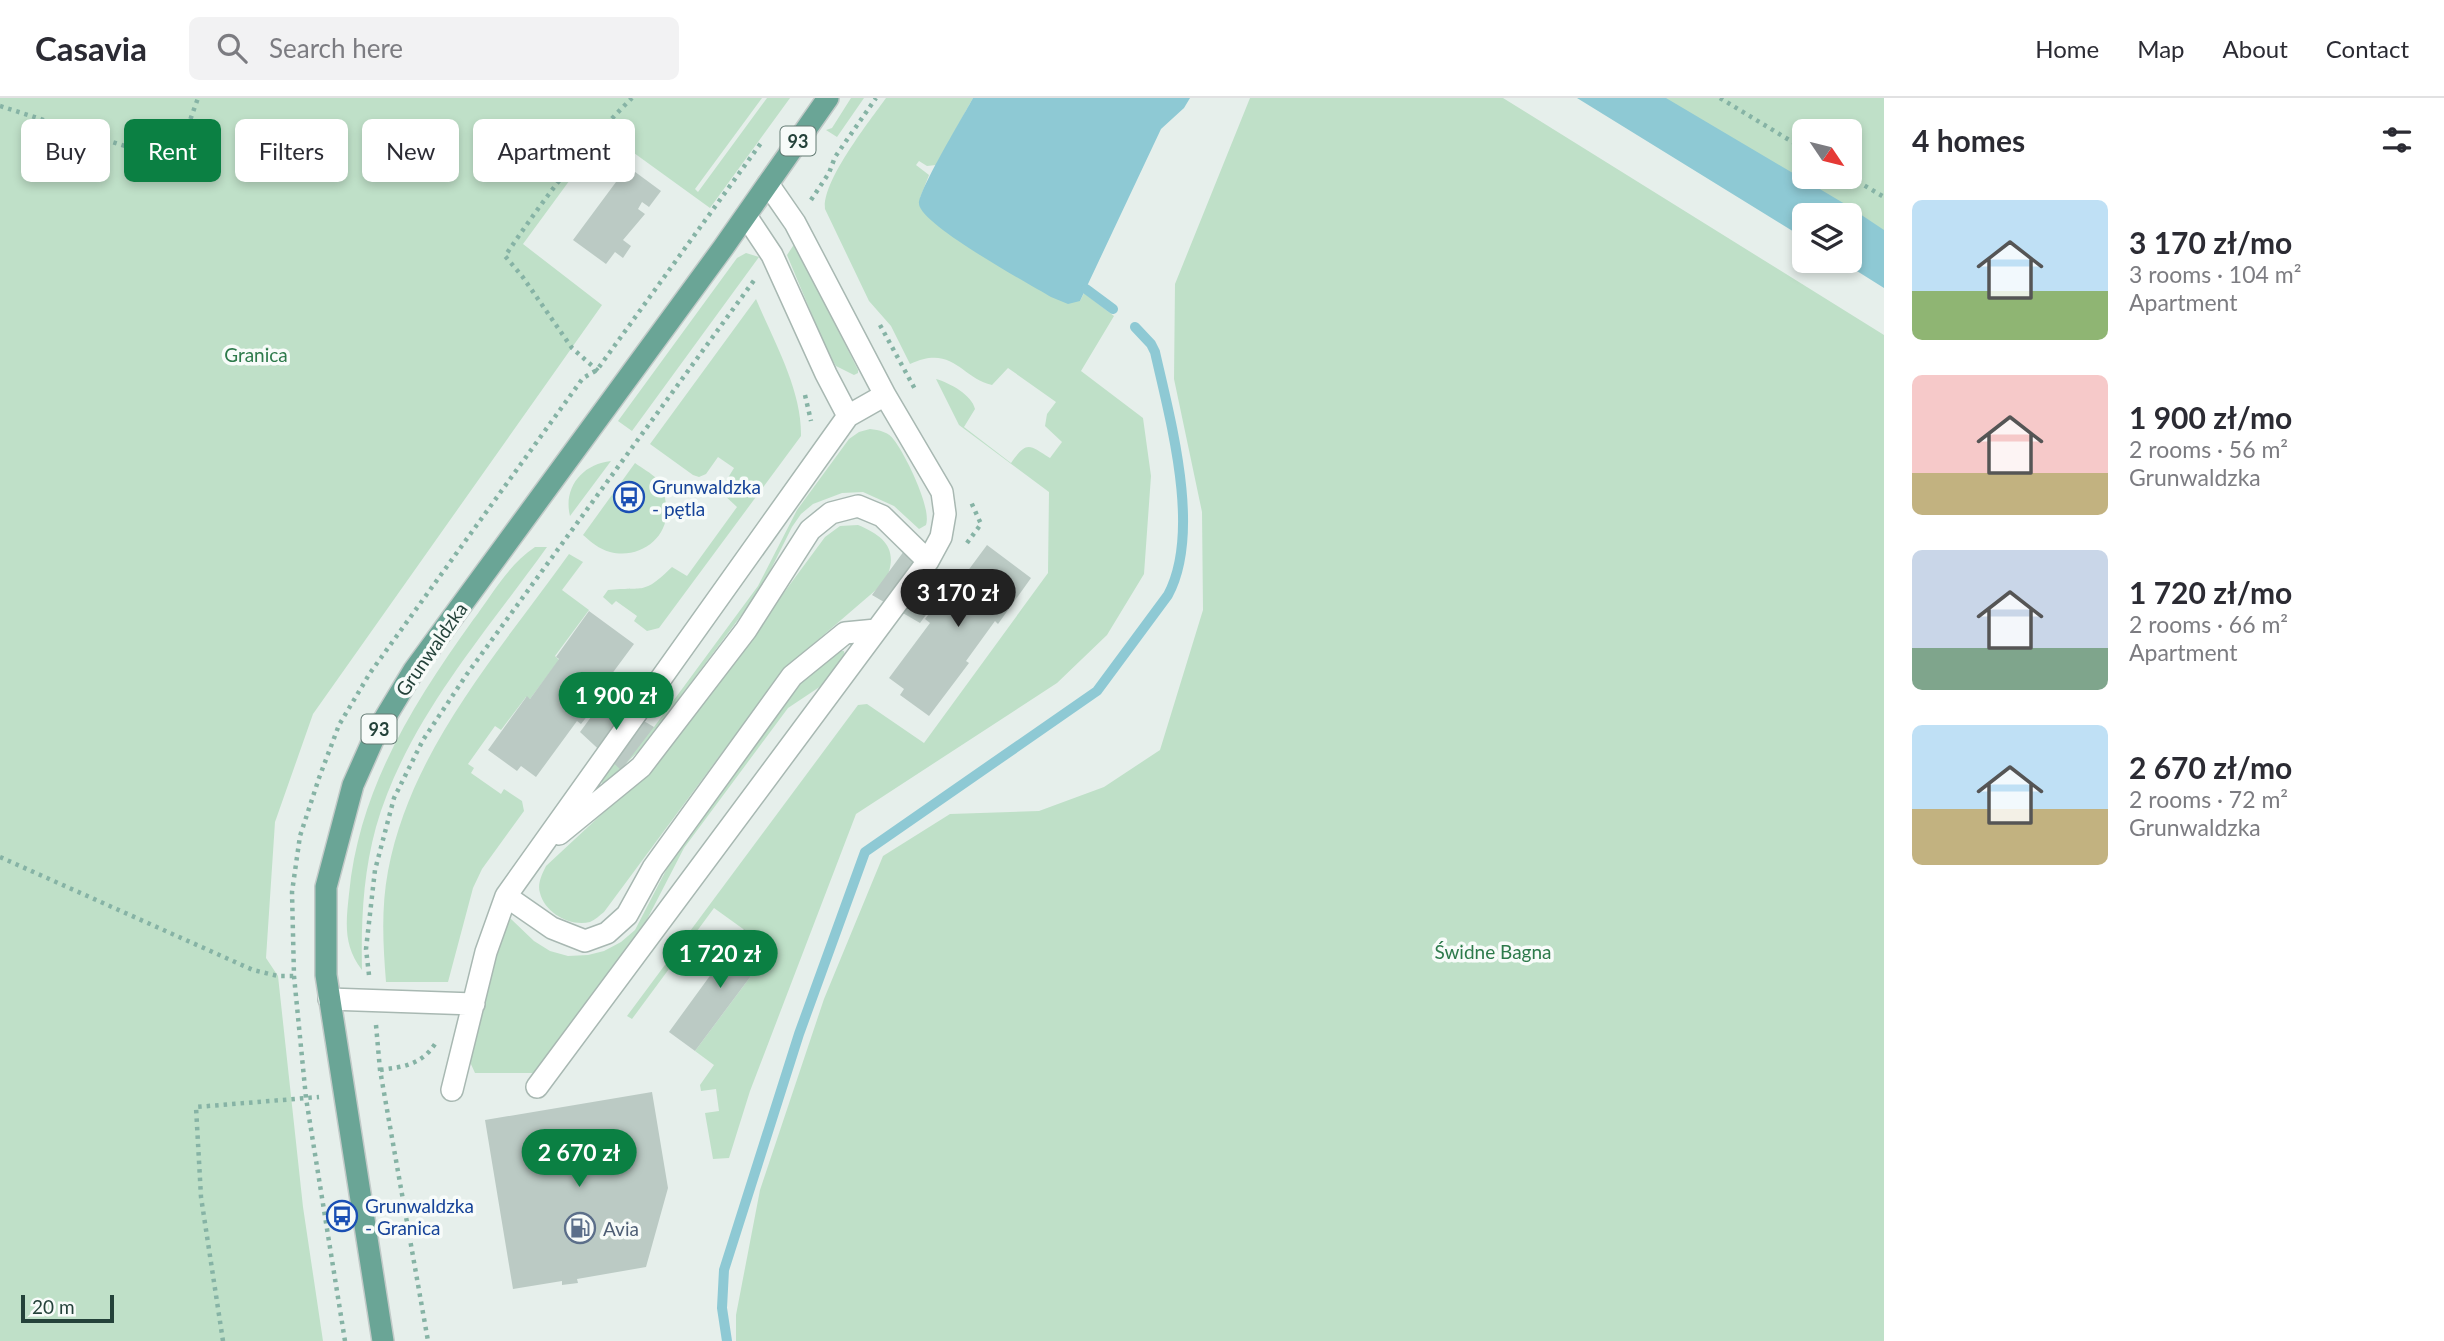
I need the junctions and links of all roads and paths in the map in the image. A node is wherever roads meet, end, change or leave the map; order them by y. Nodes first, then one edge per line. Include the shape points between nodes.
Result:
1 (198, 98) edge
2 (632, 98) edge
3 (828, 98) edge
4 (876, 98) edge
5 (1720, 98) edge
6 (0, 106) edge
7 (769, 133) dead end
8 (1792, 142) edge
9 (768, 184) junction
10 (1862, 184) edge
11 (1884, 197) edge
12 (746, 216) junction
13 (795, 223) junction
14 (772, 255) junction
15 (597, 370) junction
16 (620, 390) junction
17 (885, 395) junction
18 (848, 416) junction
19 (928, 561) junction
20 (876, 630) junction
21 (536, 853) junction
22 (0, 857) edge
23 (506, 896) junction
24 (326, 975) junction
25 (294, 976) junction
26 (329, 999) junction
27 (372, 1000) junction
28 (474, 1004) junction
29 (537, 1087) dead end
30 (452, 1090) dead end
31 (344, 1096) junction
32 (306, 1098) junction
33 (223, 1341) edge
34 (345, 1341) edge
35 (383, 1341) edge
36 (428, 1341) edge

1 - 6 path via 175,162
2 - 15 path via 538,207 505,256 572,348
3 - 9 main road, Grunwaldzka / 93
4 - 13 path
5 - 8 path
7 - 15 path
9 - 12 main road, Grunwaldzka / 93
9 - 13 lane
10 - 11 path
12 - 14 lane
12 - 16 main road, Grunwaldzka / 93
13 - 17 lane
14 - 18 lane
14 - 27 path via 423,740 394,798 375,870 366,949
15 - 16 path
15 - 25 path via 583,378 370,673 340,725 300,836 292,892
16 - 24 main road, Grunwaldzka / 93 via 414,670 377,731 353,785 326,887
17 - 18 lane
17 - 19 lane via 942,492 941,537
18 - 21 lane
19 - 20 lane
19 - 21 lane via 882,516 858,506 831,513 810,530 746,630 640,767
20 - 23 lane via 845,632 792,677 653,868 627,915 607,933 585,941 552,928
20 - 29 lane
21 - 23 lane
22 - 25 path via 253,970
23 - 28 lane
24 - 25 path
24 - 26 main road, Grunwaldzka / 93
25 - 32 path
26 - 27 lane
26 - 31 main road, Grunwaldzka / 93
27 - 28 lane
27 - 36 path
28 - 30 lane
31 - 32 path
31 - 35 main road, Grunwaldzka / 93
32 - 33 path via 196,1107 201,1197
32 - 34 path

